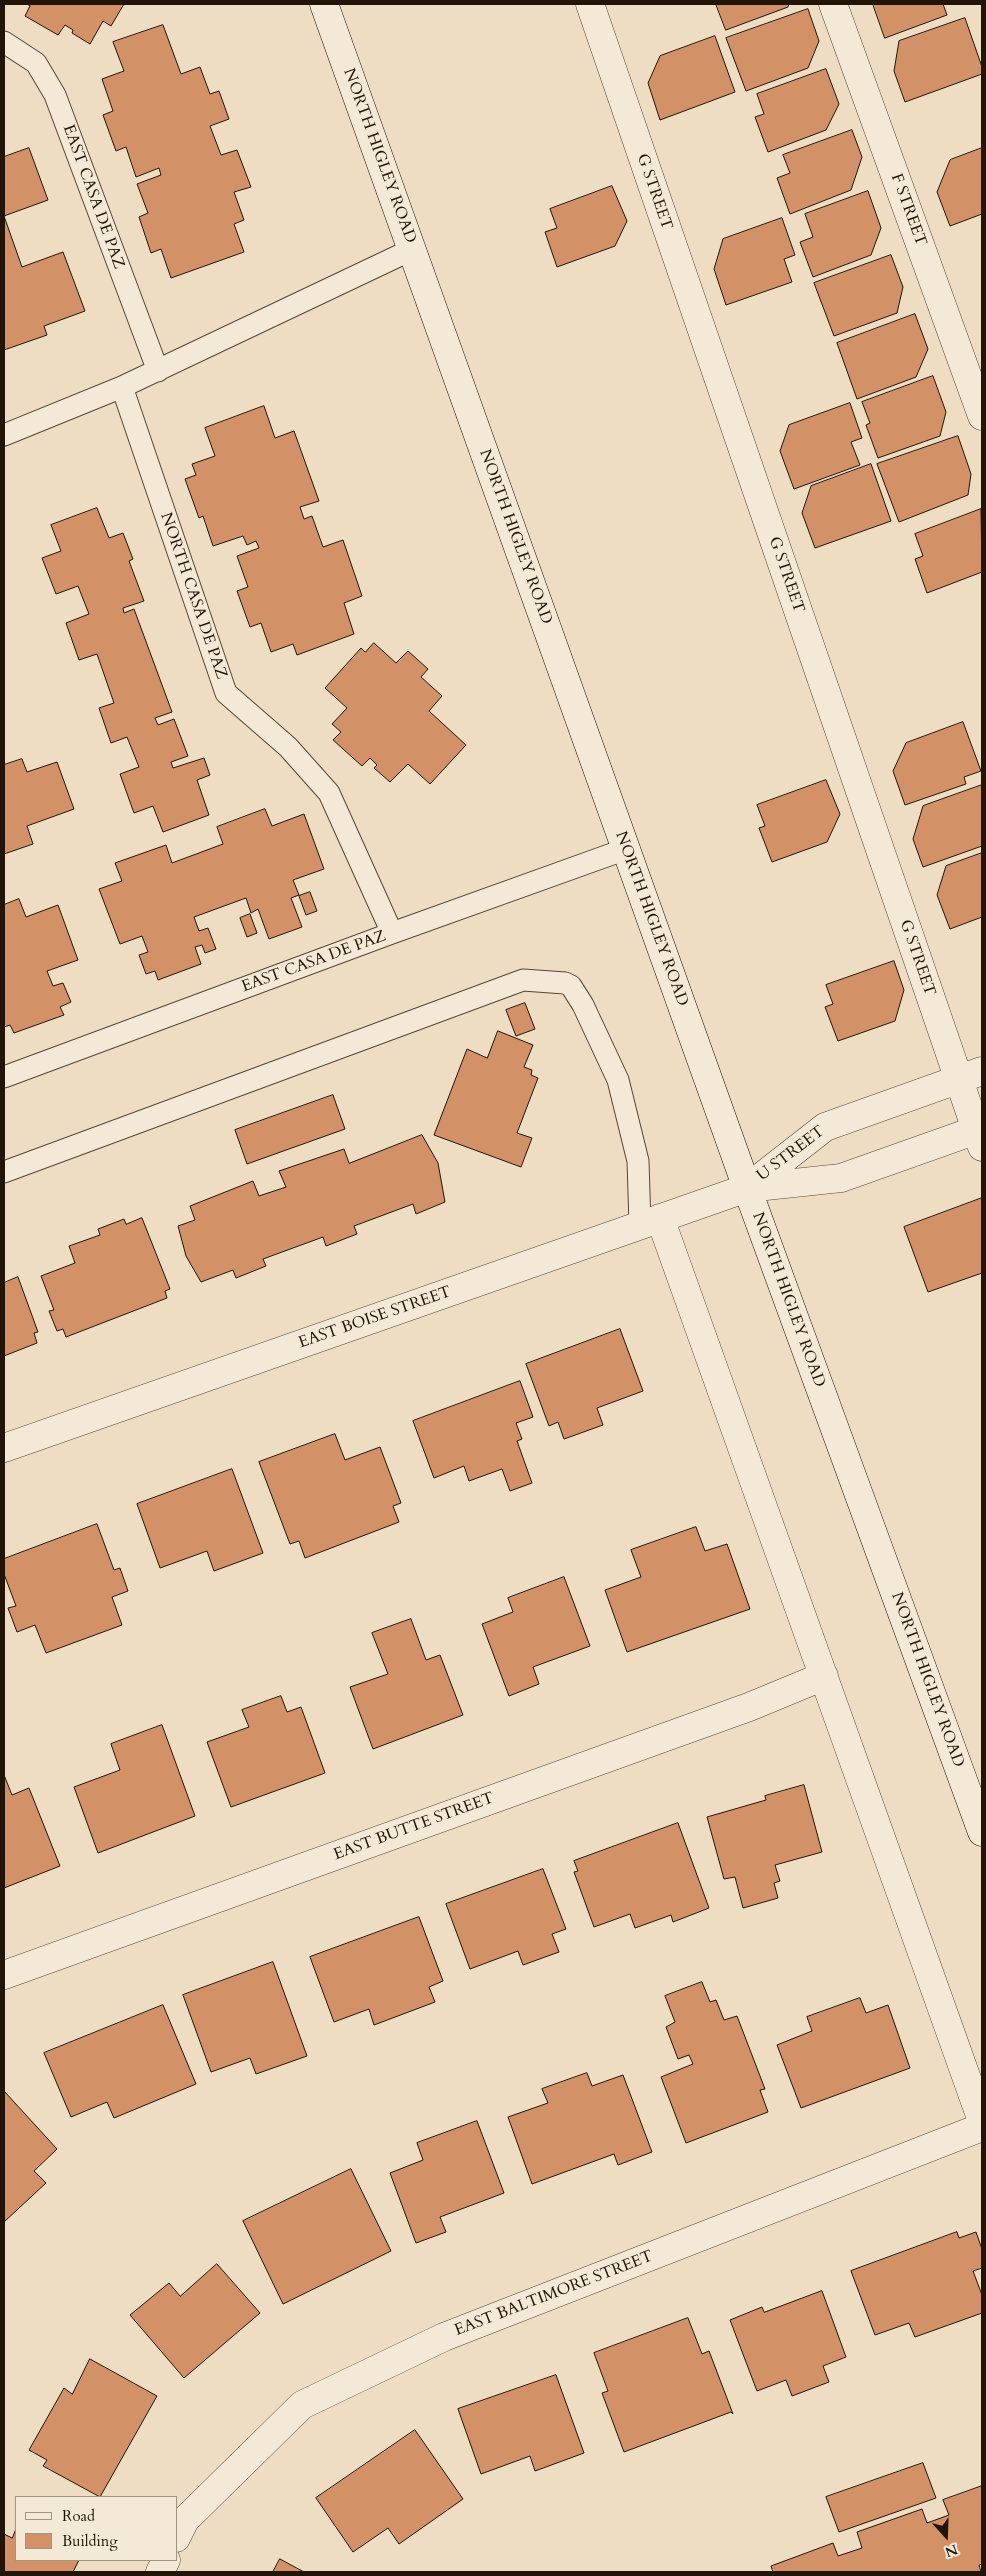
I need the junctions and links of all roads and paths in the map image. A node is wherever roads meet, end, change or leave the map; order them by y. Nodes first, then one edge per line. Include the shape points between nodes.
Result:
1 (324, 4) edge
2 (590, 4) edge
3 (834, 4) edge
4 (4, 42) edge
5 (413, 249) junction
6 (158, 371) junction
7 (122, 387) junction
8 (982, 416) edge
9 (4, 435) edge
10 (626, 849) junction
11 (392, 933) junction
12 (970, 1075) edge
13 (4, 1077) edge
14 (980, 1135) edge
15 (4, 1172) edge
16 (747, 1188) junction
17 (650, 1222) junction
18 (4, 1448) edge
19 (824, 1676) junction
20 (982, 1832) edge
21 (4, 1974) edge
22 (982, 2121) edge
23 (982, 2127) edge
24 (178, 2534) edge

1 - 5 street, NORTH HIGLEY ROAD
2 - 12 street, G STREET
3 - 8 street, F STREET
4 - 6 lane, EAST CASA DE PAZ via 36,63 55,95
5 - 6 lane
5 - 10 street, NORTH HIGLEY ROAD
6 - 7 lane
7 - 9 lane
7 - 11 lane, NORTH CASA DE PAZ via 226,693 288,746 329,792
10 - 11 lane, EAST CASA DE PAZ
10 - 16 street, NORTH HIGLEY ROAD
11 - 13 lane, EAST CASA DE PAZ
12 - 14 street, G STREET
12 - 16 street, U STREET via 824,1127
14 - 16 street, U STREET via 841,1178
15 - 17 lane via 523,980 565,983 571,986 583,1005 618,1080
16 - 17 street, EAST BOISE STREET
16 - 20 street, NORTH HIGLEY ROAD
17 - 18 street, EAST BOISE STREET
17 - 19 street
19 - 21 street, EAST BUTTE STREET via 740,1710
19 - 22 street
23 - 24 street, EAST BALTIMORE STREET via 444,2337 302,2405 185,2520

